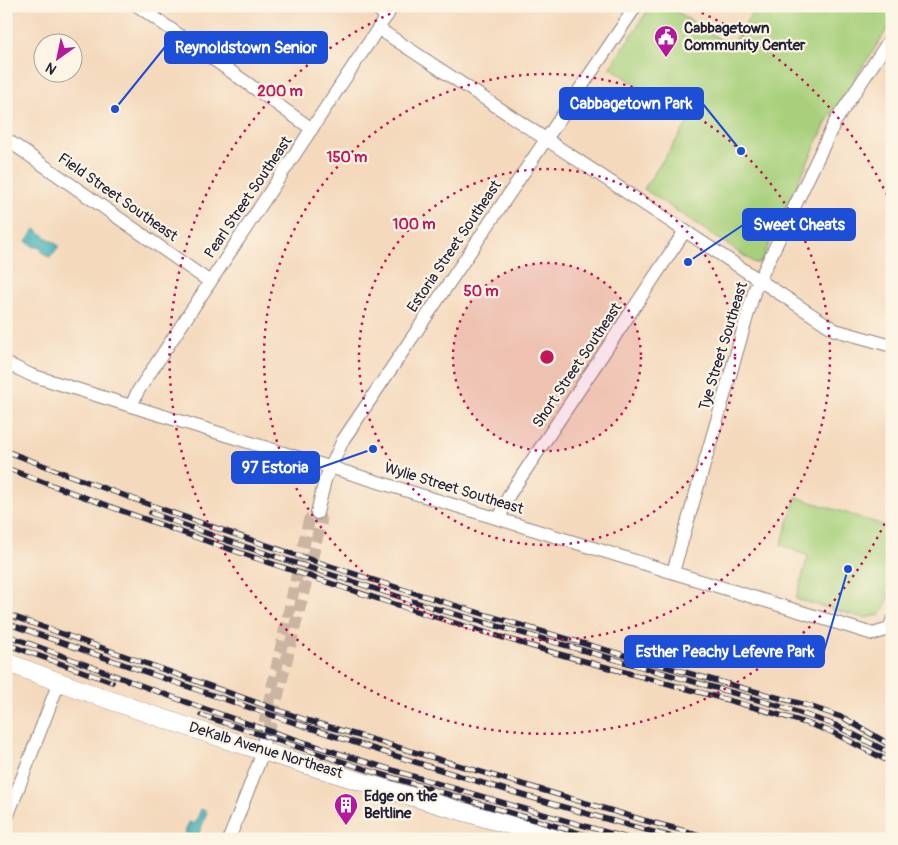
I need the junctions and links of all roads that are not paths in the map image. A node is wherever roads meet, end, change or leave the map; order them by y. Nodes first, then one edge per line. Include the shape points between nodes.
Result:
1 (138, 6) edge
2 (374, 6) edge
3 (636, 6) edge
4 (390, 11) edge
5 (379, 29) junction
6 (892, 36) edge
7 (312, 129) junction
8 (6, 138) edge
9 (546, 139) junction
10 (685, 231) junction
11 (760, 280) junction
12 (210, 282) junction
13 (892, 346) edge
14 (6, 363) edge
15 (132, 406) junction
16 (330, 467) junction
17 (317, 513) tunnel mouth
18 (499, 519) junction
19 (674, 572) junction
20 (892, 621) edge
21 (6, 662) edge
22 (59, 682) junction
23 (263, 745) junction
24 (6, 820) edge
25 (229, 839) edge
26 (558, 839) edge

1 - 7 street
2 - 4 street
3 - 9 street, Estoria Street Southeast
4 - 5 street, Pearl Street Southeast
5 - 7 street, Pearl Street Southeast
5 - 9 street
6 - 11 street, Tye Street Southeast via 836,122
7 - 12 street, Pearl Street Southeast
8 - 12 street, Field Street Southeast
9 - 10 street
9 - 16 street, Estoria Street Southeast via 343,440
10 - 11 street
10 - 18 street, Short Street Southeast via 509,495
11 - 13 street via 835,330
11 - 19 street, Tye Street Southeast
12 - 15 street, Pearl Street Southeast via 138,391
14 - 15 street, Wylie Street Southeast via 31,375
15 - 16 street, Wylie Street Southeast
16 - 17 street, Estoria Street Southeast
16 - 18 street, Wylie Street Southeast
18 - 19 street, Wylie Street Southeast
19 - 20 street, Wylie Street Southeast via 873,634 889,629
21 - 22 main road, DeKalb Avenue Northeast
22 - 23 main road, DeKalb Avenue Northeast
22 - 24 street
23 - 25 street
23 - 26 main road, DeKalb Avenue Northeast

